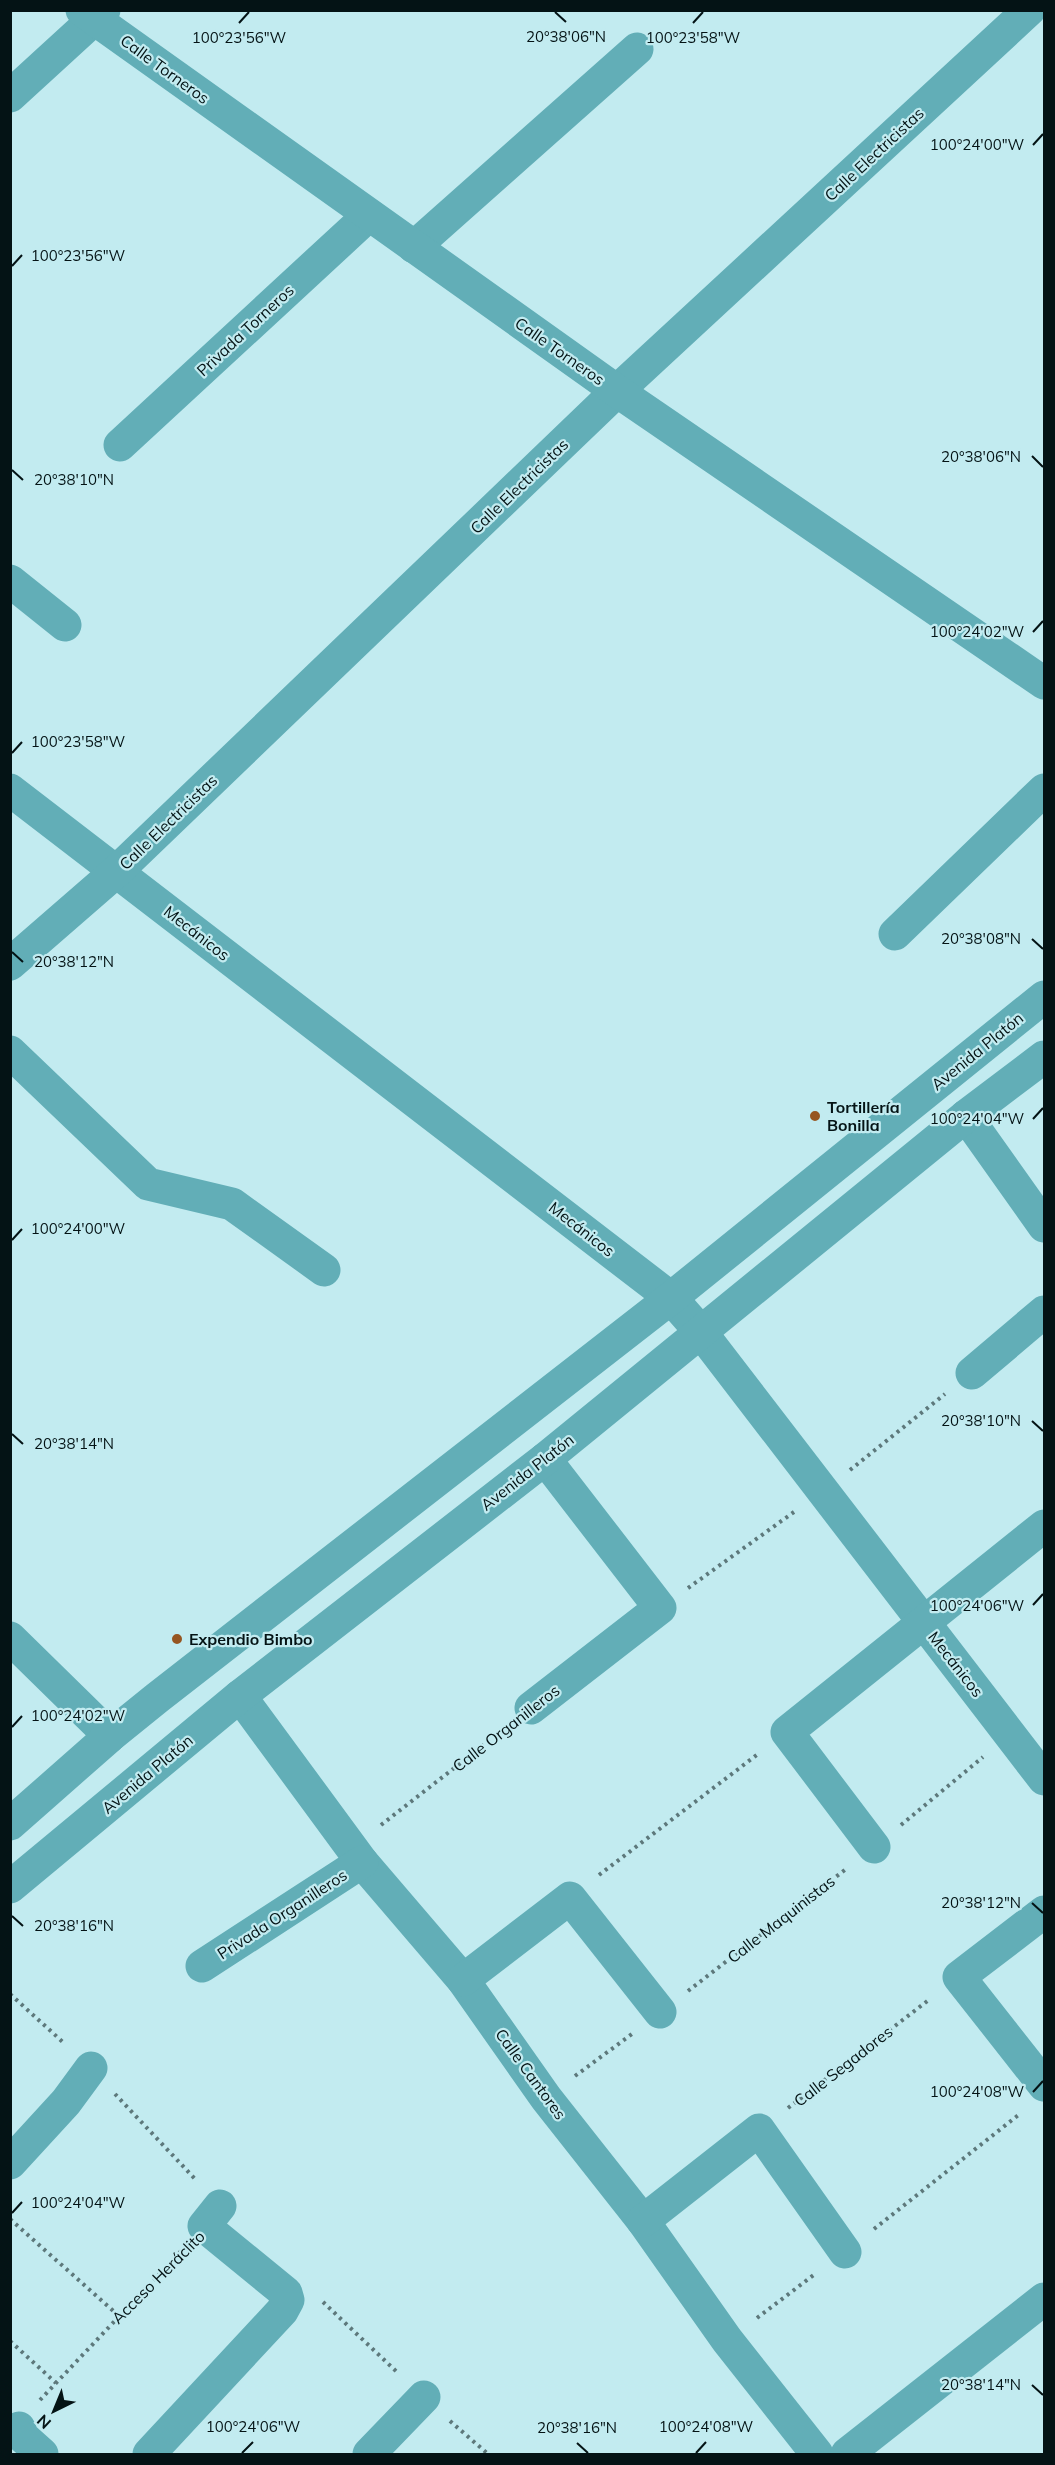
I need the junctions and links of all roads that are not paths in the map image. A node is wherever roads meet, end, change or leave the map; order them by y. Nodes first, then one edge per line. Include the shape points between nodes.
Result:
1 (1029, 10) edge
2 (94, 13) edge
3 (637, 49) dead end
4 (10, 96) edge
5 (369, 215) junction
6 (414, 247) junction
7 (617, 391) junction
8 (120, 445) dead end
9 (10, 581) edge
10 (65, 625) dead end
11 (1044, 683) edge
12 (10, 790) edge
13 (1044, 790) edge
14 (117, 871) junction
15 (895, 934) dead end
16 (10, 964) edge
17 (1044, 997) edge
18 (10, 1052) edge
19 (1044, 1056) edge
20 (966, 1116) junction
21 (1044, 1226) edge
22 (324, 1270) dead end
23 (671, 1298) junction
24 (1044, 1312) edge
25 (700, 1331) junction
26 (972, 1373) road end
27 (545, 1459) junction
28 (1044, 1526) edge
29 (925, 1623) junction
30 (16, 1653) edge
31 (240, 1696) junction
32 (531, 1708) road end
33 (110, 1736) junction
34 (1044, 1779) edge
35 (10, 1824) edge
36 (873, 1847) road end
37 (357, 1854) junction
38 (10, 1887) edge
39 (1044, 1912) edge
40 (202, 1966) dead end
41 (464, 1980) junction
42 (660, 2012) road end
43 (91, 2068) dead end
44 (1035, 2097) edge
45 (10, 2163) edge
46 (212, 2216) road end
47 (643, 2221) junction
48 (845, 2252) road end
49 (1044, 2299) edge
50 (424, 2397) dead end
51 (19, 2428) road end
52 (387, 2449) edge
53 (42, 2454) edge
54 (149, 2454) edge
55 (817, 2454) edge
56 (847, 2454) edge

1 - 7 street, Calle Electricistas
2 - 4 street
2 - 5 street, Calle Torneros
3 - 6 street
5 - 6 street, Calle Torneros
5 - 8 street, Privada Torneros
6 - 7 street, Calle Torneros
7 - 11 street, Calle Torneros
7 - 14 street, Calle Electricistas
9 - 10 street
12 - 14 street, Mecánicos
13 - 15 street
14 - 16 street, Calle Electricistas
14 - 23 street, Mecánicos
17 - 23 street, Avenida Platón
18 - 22 street via 148,1184 232,1204
19 - 20 street, Avenida Platón
20 - 21 street
20 - 25 street, Avenida Platón
23 - 25 street, Mecánicos
23 - 33 street, Avenida Platón
24 - 26 street
25 - 27 street, Avenida Platón
25 - 29 street, Mecánicos
27 - 31 street, Avenida Platón
27 - 32 street, Calle Organilleros via 660,1608
28 - 29 street
29 - 34 street, Mecánicos
29 - 36 street via 787,1732
30 - 33 street
31 - 37 street, Calle Cantores
31 - 38 street, Avenida Platón
33 - 35 street, Avenida Platón
37 - 40 street, Privada Organilleros
37 - 41 street, Calle Cantores
39 - 44 street via 959,1977
41 - 42 street via 570,1898
41 - 47 street, Calle Cantores via 546,2098
43 - 45 street via 66,2102
46 - 54 street, Acceso Heráclito via 286,2293 288,2300
47 - 48 street via 759,2130
47 - 55 street, Calle Cantores via 727,2340
49 - 56 street
50 - 52 street
51 - 53 street

